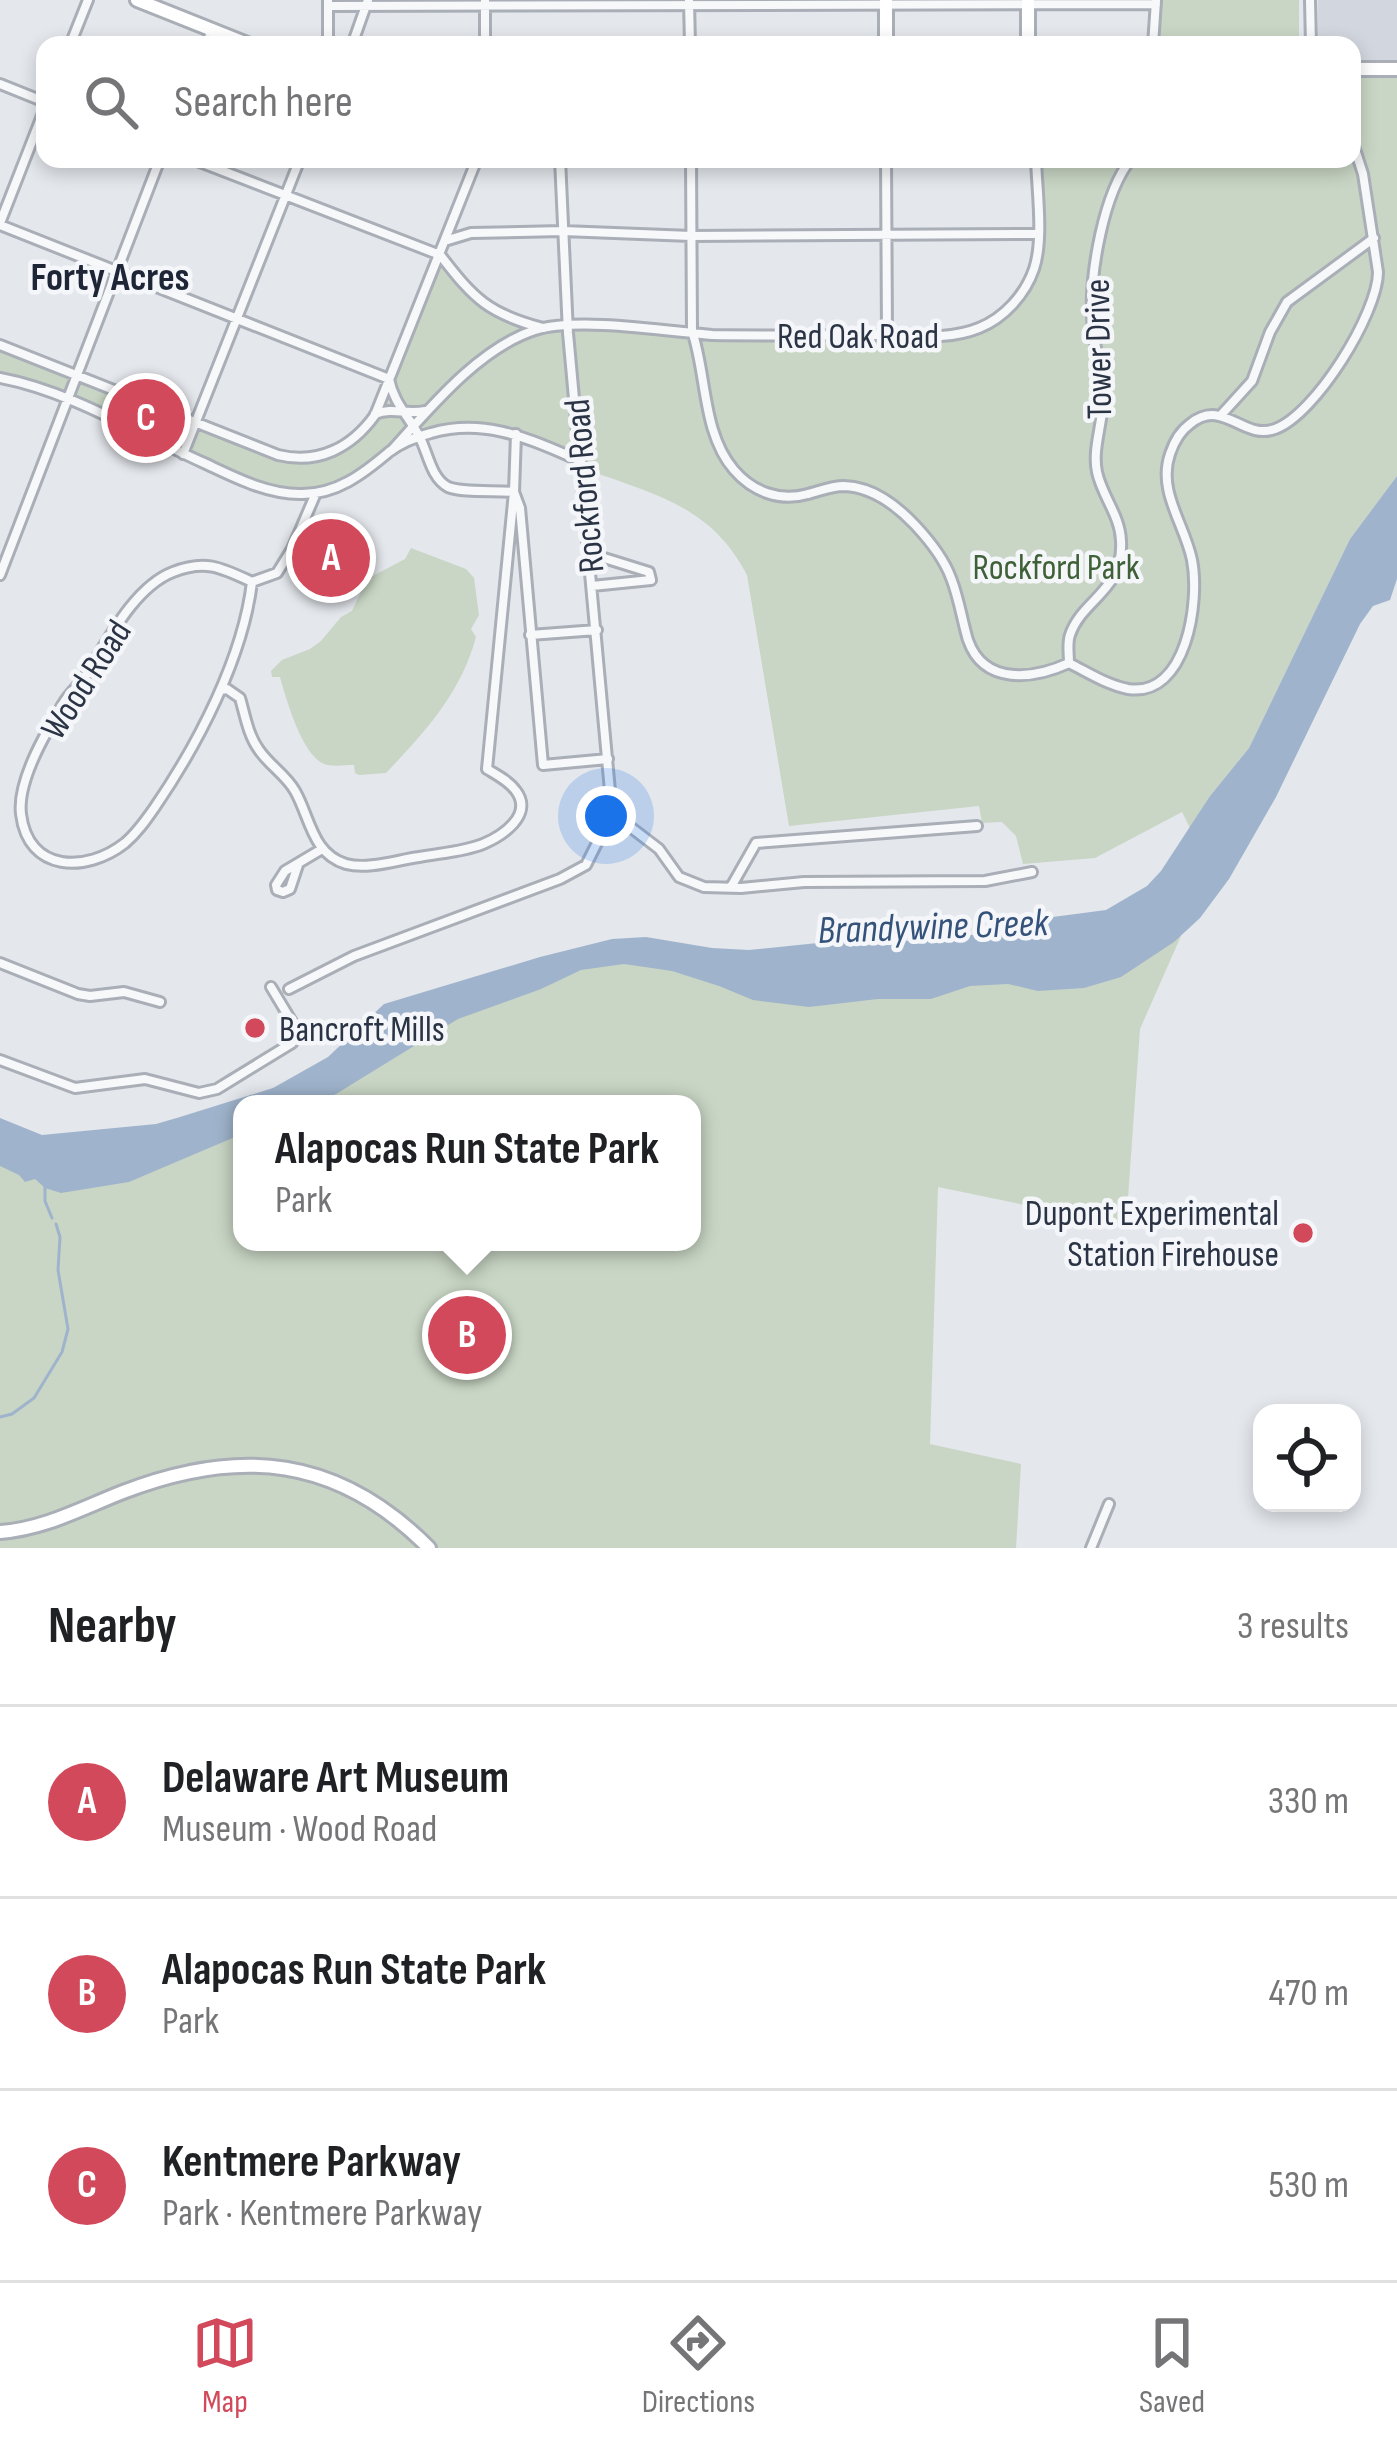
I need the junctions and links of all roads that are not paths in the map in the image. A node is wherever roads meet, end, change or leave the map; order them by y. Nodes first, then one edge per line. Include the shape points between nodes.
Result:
1 (88, 0) edge
2 (137, 0) edge
3 (1310, 0) edge
4 (886, 2) edge
5 (1028, 2) edge
6 (1156, 2) edge
7 (328, 3) edge
8 (368, 3) edge
9 (485, 3) edge
10 (689, 3) edge
11 (212, 30) junction
12 (73, 36) edge
13 (210, 36) edge
14 (227, 36) edge
15 (328, 36) edge
16 (355, 36) edge
17 (485, 36) edge
18 (690, 36) edge
19 (886, 36) edge
20 (1028, 36) edge
21 (1154, 36) edge
22 (1311, 36) edge
23 (1361, 69) edge
24 (1397, 69) edge
25 (0, 84) edge
26 (36, 101) edge
27 (36, 129) edge
28 (157, 168) edge
29 (216, 168) edge
30 (296, 168) edge
31 (474, 168) edge
32 (560, 168) edge
33 (691, 168) edge
34 (886, 168) edge
35 (1036, 168) edge
36 (1126, 168) edge
37 (1361, 168) edge
38 (286, 195) junction
39 (0, 224) edge
40 (562, 231) junction
41 (887, 233) junction
42 (1037, 234) junction
43 (691, 236) junction
44 (1374, 238) junction
45 (446, 240) junction
46 (440, 255) junction
47 (118, 272) junction
48 (237, 318) junction
49 (568, 325) junction
50 (544, 328) junction
51 (692, 331) junction
52 (887, 335) junction
53 (0, 345) edge
54 (78, 376) junction
55 (0, 378) edge
56 (389, 379) junction
57 (69, 400) junction
58 (400, 410) junction
59 (426, 411) junction
60 (375, 415) junction
61 (1222, 415) junction
62 (196, 422) junction
63 (412, 425) junction
64 (516, 434) junction
65 (419, 436) junction
66 (392, 450) junction
67 (183, 454) junction
68 (581, 460) junction
69 (514, 492) junction
70 (316, 494) junction
71 (588, 553) junction
72 (0, 575) edge
73 (252, 582) junction
74 (592, 586) junction
75 (597, 629) junction
76 (530, 635) junction
77 (1069, 663) junction
78 (221, 690) junction
79 (608, 759) junction
80 (612, 814) junction
81 (977, 826) dead end
82 (322, 849) junction
83 (298, 865) dead end
84 (1032, 872) dead end
85 (731, 887) junction
86 (0, 963) edge
87 (271, 988) dead end
88 (289, 989) dead end
89 (160, 1002) dead end
90 (0, 1060) edge
91 (1108, 1504) dead end
92 (0, 1532) edge
93 (429, 1548) edge
94 (1091, 1548) edge

1 - 12 street
2 - 11 street
3 - 22 street
4 - 5 street
4 - 10 street
4 - 19 street
5 - 6 street
5 - 20 street
6 - 21 street
7 - 8 street
7 - 15 street
8 - 9 street
8 - 16 street
9 - 10 street
9 - 17 street
10 - 18 street
11 - 13 street
11 - 14 street
23 - 24 street
25 - 26 street
27 - 39 street
28 - 47 street
29 - 38 street
30 - 38 street
31 - 45 street
32 - 40 street, Rockford Road
33 - 43 street
34 - 41 street
35 - 42 street, Red Oak Road
36 - 77 street, Tower Drive via 1092,282 1103,386 1097,473 1115,511 1120,560 1069,637
37 - 44 street
38 - 46 street
38 - 48 street
39 - 47 street
40 - 43 street
40 - 45 street
40 - 49 street, Rockford Road
41 - 42 street
41 - 43 street
41 - 52 street
42 - 52 street, Red Oak Road via 1028,284 994,320 952,335
43 - 51 street
44 - 61 street via 1287,302 1252,381
44 - 61 street via 1378,288 1322,388 1275,429
45 - 46 street
46 - 50 street, Red Oak Road via 487,306
46 - 56 street
47 - 48 street
47 - 54 street
48 - 56 street
48 - 62 street
49 - 50 street, Red Oak Road
49 - 51 street, Red Oak Road
49 - 68 street, Rockford Road
50 - 59 street, Red Oak Road via 485,359
51 - 52 street, Red Oak Road
51 - 77 street via 716,441 746,482 782,497 844,486 878,495 916,526 945,566 969,643 986,667 1017,676
53 - 54 street
54 - 57 street
54 - 62 street
55 - 57 street
56 - 58 street
56 - 60 street
57 - 67 street
57 - 72 street
58 - 59 street
58 - 60 street
58 - 63 street
59 - 63 street, Red Oak Road
60 - 62 street via 355,438 309,458 278,455
61 - 77 street via 1196,419 1181,432 1167,464 1194,580 1181,656 1156,686 1130,689
62 - 67 street
63 - 65 street
63 - 66 street, Red Oak Road
64 - 65 street via 468,426
64 - 68 street
64 - 69 street
65 - 66 street
65 - 69 street via 452,489
66 - 70 street via 349,482
67 - 70 street via 259,486
68 - 71 street, Rockford Road
69 - 76 street
69 - 82 street via 487,770 514,788 520,815 469,848 374,864 344,864
70 - 73 street via 277,573
71 - 74 street, Rockford Road
71 - 74 street via 649,572 651,580
73 - 78 street, Wood Road
73 - 78 street, Wood Road via 218,566 191,567 145,590 65,700 26,775 20,811 37,850 56,863 84,864 122,845 158,802
74 - 75 street, Rockford Road
75 - 76 street
75 - 79 street, Rockford Road
76 - 79 street via 544,765
78 - 82 street via 240,698 259,750 297,794
79 - 80 street, Rockford Road
80 - 85 street via 659,848 679,877
80 - 88 street via 586,866
81 - 85 street via 756,843
82 - 83 street
84 - 85 street via 986,881
86 - 89 street via 78,994 124,992
87 - 90 street via 297,1037 217,1089 199,1093 145,1079 75,1088
91 - 94 street
92 - 93 street via 46,1523 164,1477 256,1465 370,1498

